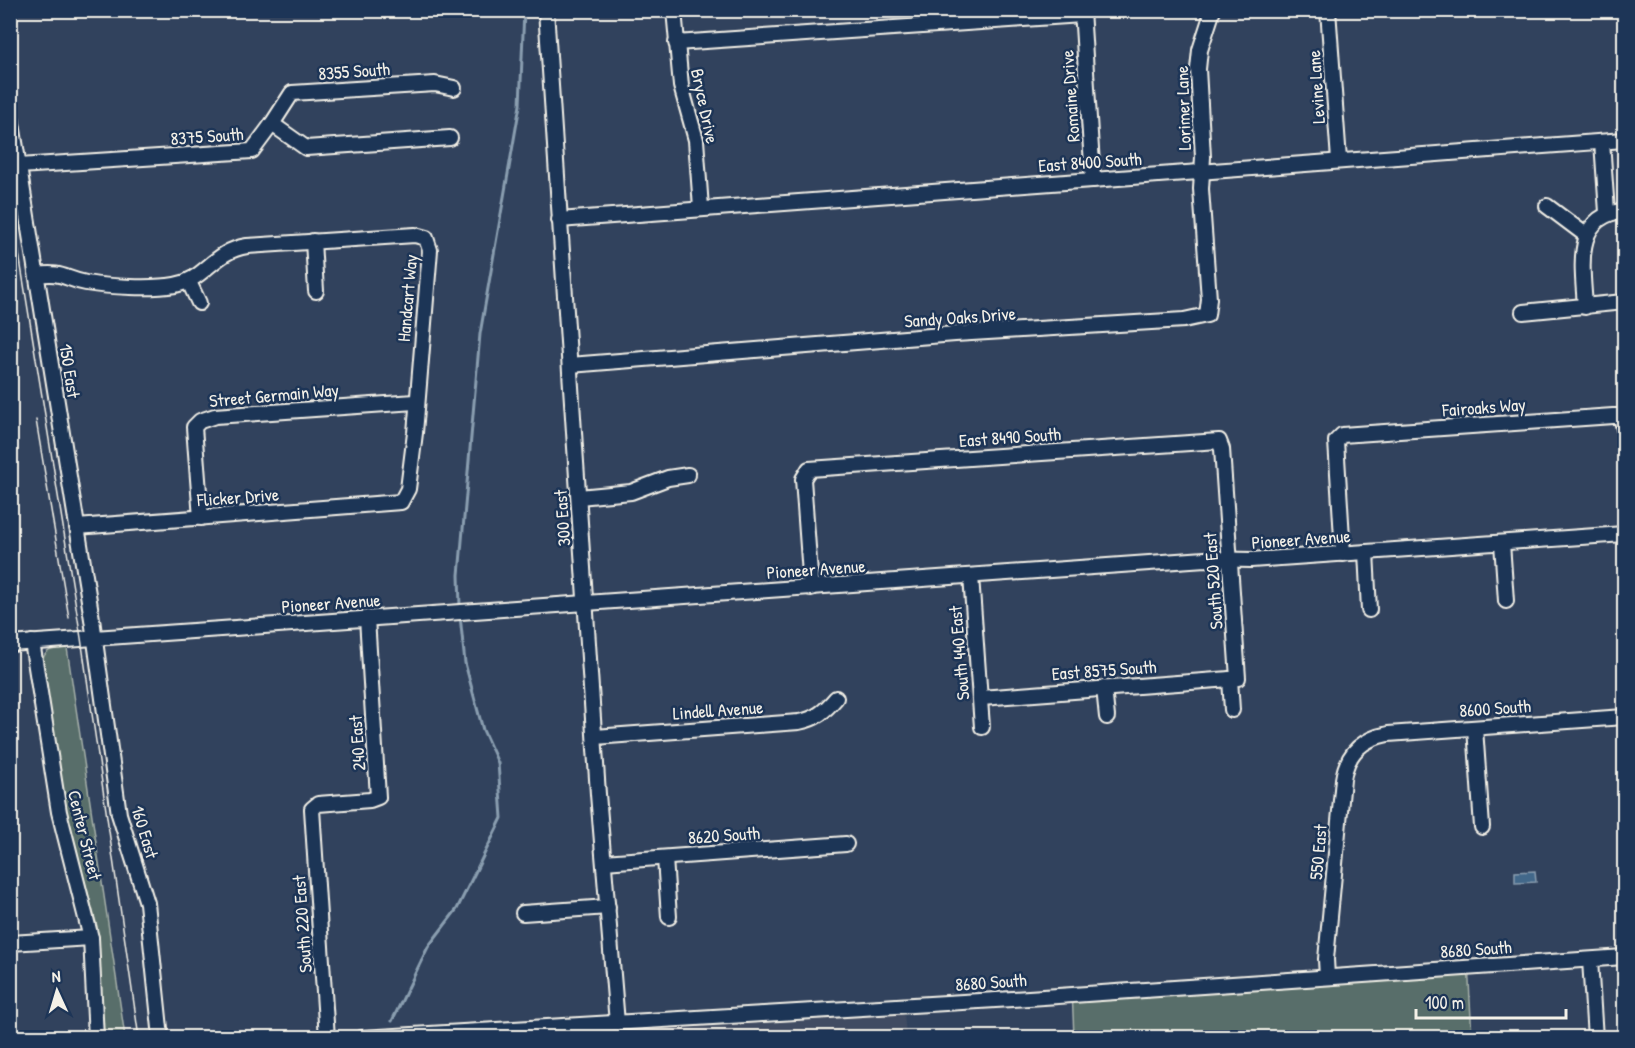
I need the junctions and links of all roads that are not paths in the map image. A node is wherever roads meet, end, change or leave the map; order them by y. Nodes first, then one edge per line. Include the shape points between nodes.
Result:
1 (546, 10) edge
2 (674, 10) edge
3 (1213, 10) edge
4 (1328, 10) edge
5 (1082, 13) edge
6 (676, 43) junction
7 (454, 88) dead end
8 (10, 111) edge
9 (272, 124) junction
10 (450, 138) dead end
11 (1624, 140) edge
12 (1602, 141) junction
13 (1339, 160) junction
14 (19, 166) junction
15 (1203, 171) junction
16 (1094, 180) junction
17 (1547, 206) dead end
18 (700, 208) junction
19 (1624, 211) edge
20 (1607, 212) junction
21 (559, 220) junction
22 (1587, 236) junction
23 (313, 241) junction
24 (37, 275) junction
25 (189, 282) junction
26 (316, 291) dead end
27 (1624, 302) edge
28 (198, 303) dead end
29 (1586, 307) junction
30 (1523, 312) dead end
31 (570, 365) junction
32 (416, 402) junction
33 (1624, 429) edge
34 (1219, 441) joint
35 (688, 475) dead end
36 (579, 497) junction
37 (401, 502) joint
38 (201, 518) junction
39 (77, 527) junction
40 (1624, 534) edge
41 (1502, 543) junction
42 (1366, 552) junction
43 (1343, 554) junction
44 (1229, 560) junction
45 (970, 576) junction
46 (811, 588) junction
47 (1506, 601) dead end
48 (585, 604) junction
49 (1370, 610) dead end
50 (367, 618) junction
51 (94, 638) junction
52 (32, 642) junction
53 (10, 644) edge
54 (1230, 679) junction
55 (1104, 688) junction
56 (836, 698) dead end
57 (981, 698) junction
58 (1232, 710) dead end
59 (1107, 717) dead end
60 (1624, 717) edge
61 (982, 727) dead end
62 (1474, 728) junction
63 (595, 737) junction
64 (1369, 739) joint
65 (312, 809) joint
66 (1482, 827) dead end
67 (846, 844) dead end
68 (665, 858) junction
69 (604, 862) junction
70 (608, 907) junction
71 (523, 912) dead end
72 (669, 917) dead end
73 (91, 938) junction
74 (10, 943) edge
75 (1624, 956) edge
76 (1590, 960) junction
77 (1328, 977) junction
78 (618, 1023) junction
79 (565, 1032) edge
80 (448, 1035) edge
81 (96, 1038) edge
82 (161, 1038) edge
83 (327, 1038) edge
84 (362, 1038) edge
85 (1594, 1038) edge

1 - 21 street, 300 East
2 - 6 street, Bryce Drive
3 - 15 street, Lorimer Lane via 1198,59
4 - 13 street, Levine Lane
5 - 6 street
5 - 16 street, Romaine Drive
6 - 18 street, Bryce Drive via 681,86 696,140
7 - 9 street, 8355 South via 435,84 292,93
8 - 14 street, 150 East
9 - 10 street via 306,148
9 - 14 street, 8375 South via 252,151
11 - 12 street, East 8400 South
12 - 13 street, East 8400 South
12 - 20 street
13 - 15 street, East 8400 South
14 - 24 street, 150 East
15 - 16 street, East 8400 South
15 - 31 street, Sandy Oaks Drive via 1209,299 1207,315 1200,318
16 - 18 street, East 8400 South
17 - 22 street
18 - 21 street, East 8400 South
19 - 20 street
20 - 22 street
21 - 31 street, 300 East
22 - 29 street via 1582,256
23 - 25 street, Handcart Way via 236,247 216,258
23 - 26 street
23 - 32 street, Handcart Way via 409,235 426,238 430,257
24 - 25 street via 57,273 100,284 166,286
24 - 39 street, 150 East
25 - 28 street
27 - 29 street
29 - 30 street
31 - 36 street, 300 East
32 - 37 street, Handcart Way via 408,489
32 - 38 street, Street Germain Way via 215,416 200,421 194,427
33 - 43 street, Fairoaks Way via 1621,416 1613,416 1338,437
34 - 44 street, South 520 East
34 - 46 street, East 8490 South via 809,469 803,479
35 - 36 street via 631,492
36 - 48 street, 300 East
37 - 38 street, Flicker Drive
38 - 39 street, Flicker Drive
39 - 51 street, 150 East
40 - 41 street, Pioneer Avenue
41 - 42 street, Pioneer Avenue
41 - 47 street
42 - 43 street, Pioneer Avenue
42 - 49 street
43 - 44 street, Pioneer Avenue
44 - 45 street, Pioneer Avenue
44 - 54 street, South 520 East via 1238,678
45 - 46 street, Pioneer Avenue
45 - 57 street, South 440 East
46 - 48 street, Pioneer Avenue
48 - 50 street, Pioneer Avenue
48 - 63 street, 300 East
50 - 51 street, Pioneer Avenue
50 - 65 street, 240 East via 378,797 318,804
51 - 52 street, Pioneer Avenue
51 - 82 street, 160 East via 119,814 147,903
52 - 53 street, Pioneer Avenue
52 - 73 street, Center Street via 59,812
54 - 55 street, East 8575 South
54 - 58 street, South 520 East
55 - 57 street, East 8575 South
55 - 59 street
56 - 63 street, Lindell Avenue via 812,719 799,722
57 - 61 street, South 440 East
60 - 62 street, 8600 South
62 - 64 street, 8600 South
62 - 66 street
63 - 69 street, 300 East
64 - 77 street, 550 East via 1353,752 1345,769 1326,959
65 - 83 street, South 220 East
67 - 68 street, 8620 South
68 - 69 street, 8620 South
68 - 72 street
69 - 70 street, 300 East
70 - 71 street
70 - 78 street, 300 East
73 - 74 street
73 - 81 street, Center Street
75 - 76 street, 8680 South
76 - 77 street, 8680 South
76 - 85 street
77 - 78 street, 8680 South
78 - 79 street, 8680 South
79 - 80 street, 8680 South
80 - 84 street, 8680 South

